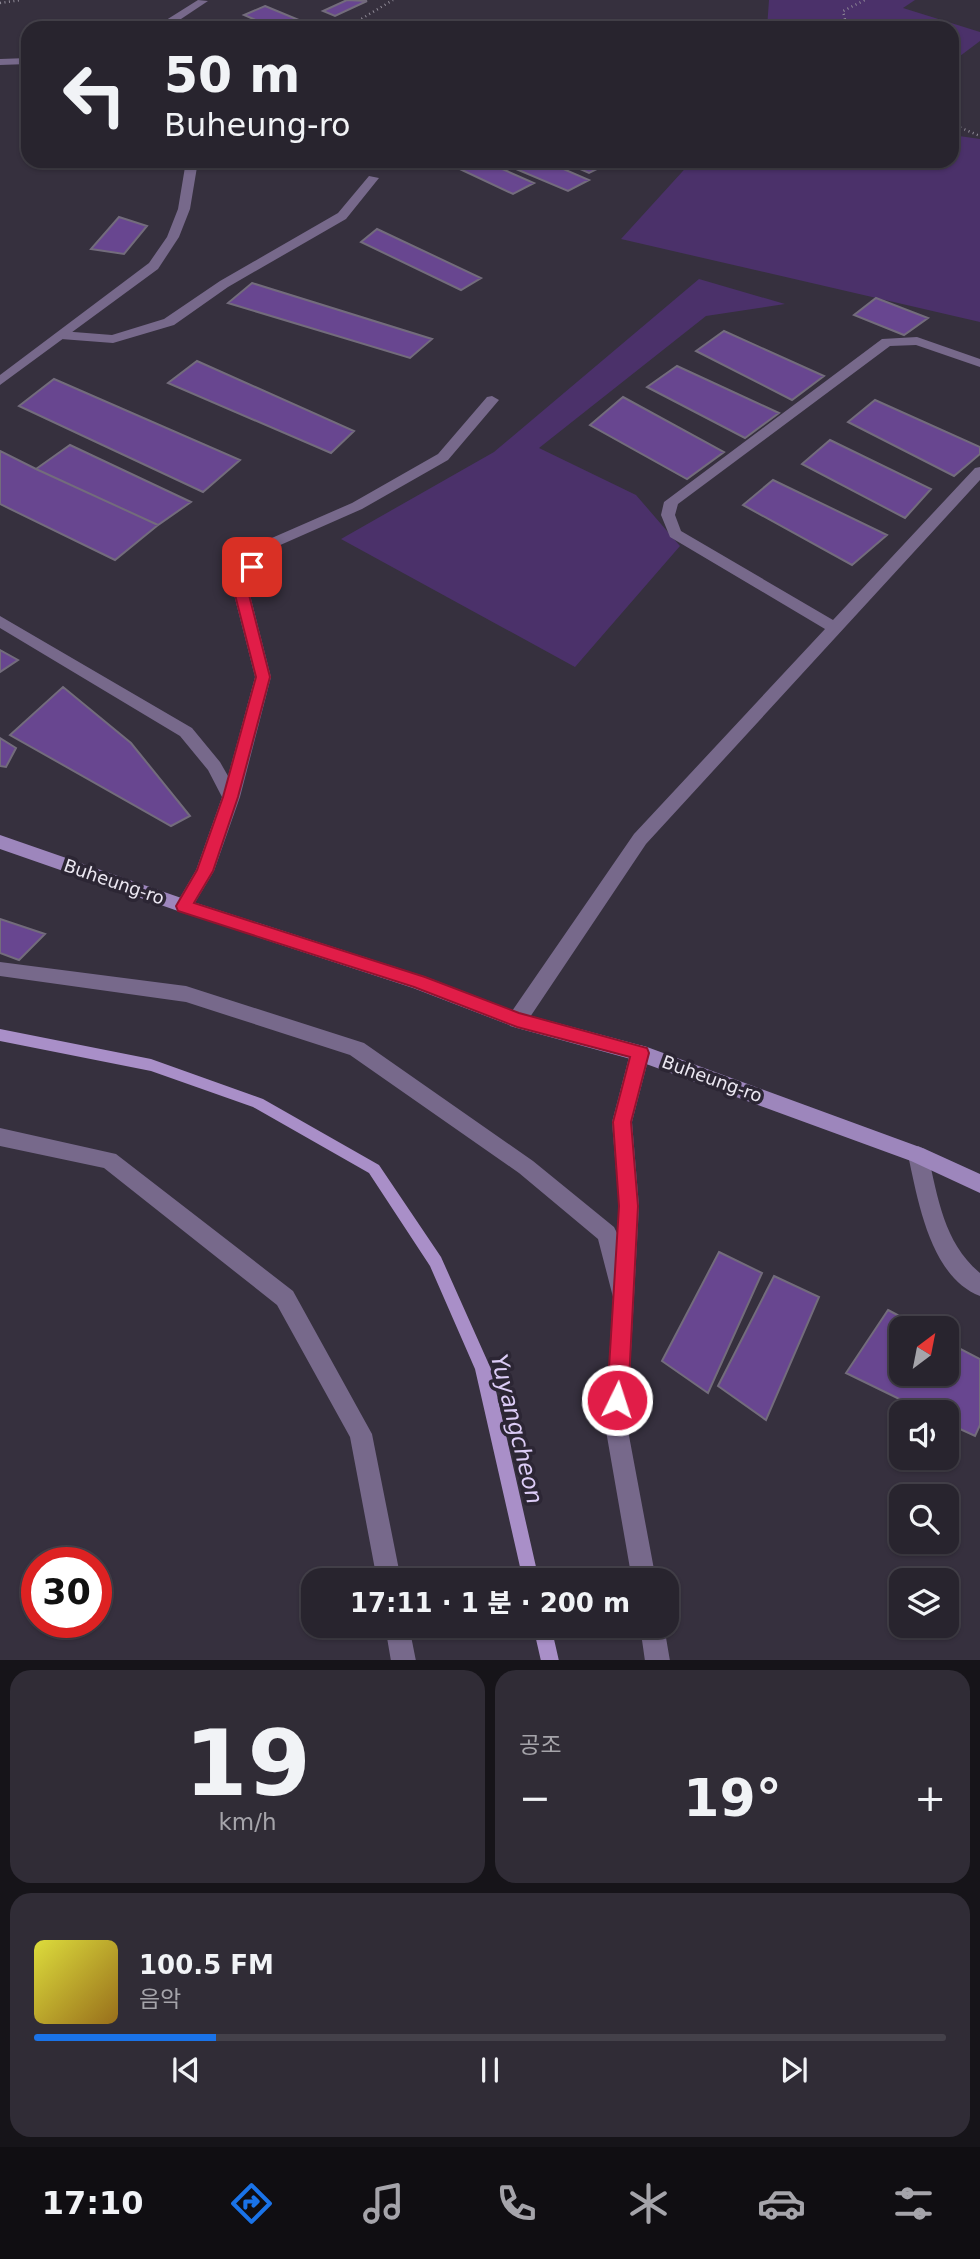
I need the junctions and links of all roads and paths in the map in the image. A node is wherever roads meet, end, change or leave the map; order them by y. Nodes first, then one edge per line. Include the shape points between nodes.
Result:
1 (21, 0) edge
2 (393, 0) edge
3 (865, 0) edge
4 (203, 1) edge
5 (0, 3) edge
6 (172, 21) edge
7 (358, 21) edge
8 (845, 21) edge
9 (21, 61) edge
10 (0, 62) edge
11 (959, 127) edge
12 (980, 136) edge
13 (191, 168) edge
14 (373, 178) dead end
15 (61, 335) junction
16 (980, 363) edge
17 (0, 381) edge
18 (492, 400) dead end
19 (980, 471) edge
20 (0, 621) edge
21 (835, 628) junction
22 (231, 797) junction
23 (0, 842) edge
24 (184, 906) junction
25 (0, 969) edge
26 (517, 1020) junction
27 (640, 1053) junction
28 (0, 1137) edge
29 (918, 1155) junction
30 (980, 1184) edge
31 (980, 1286) edge
32 (624, 1299) junction
33 (387, 1568) edge
34 (642, 1568) edge
35 (399, 1638) edge
36 (654, 1638) edge
37 (404, 1660) edge
38 (658, 1660) edge

1 - 5 path
2 - 7 path
3 - 8 path via 843,11
4 - 6 street
9 - 10 street
11 - 12 path
13 - 15 street via 184,209 154,266
14 - 15 street via 342,216 224,284 169,322 113,340
15 - 17 street
16 - 21 street via 917,341 887,342 671,502 668,515 675,534
18 - 22 street via 443,457 357,506 263,547 240,587 263,677
19 - 21 street
20 - 22 street via 186,732 214,766
21 - 26 street via 640,839
22 - 24 street via 205,871
23 - 24 main road, Buheung-ro
24 - 26 main road, Buheung-ro via 419,982
25 - 32 street via 186,994 357,1049 526,1167 607,1234
26 - 27 main road, Buheung-ro
27 - 29 main road, Buheung-ro
27 - 32 street via 622,1122 629,1206
28 - 33 street via 109,1160 285,1298 361,1434
29 - 30 main road, Buheung-ro
29 - 31 street via 938,1237 966,1276
32 - 34 street via 615,1425
35 - 37 street
36 - 38 street

